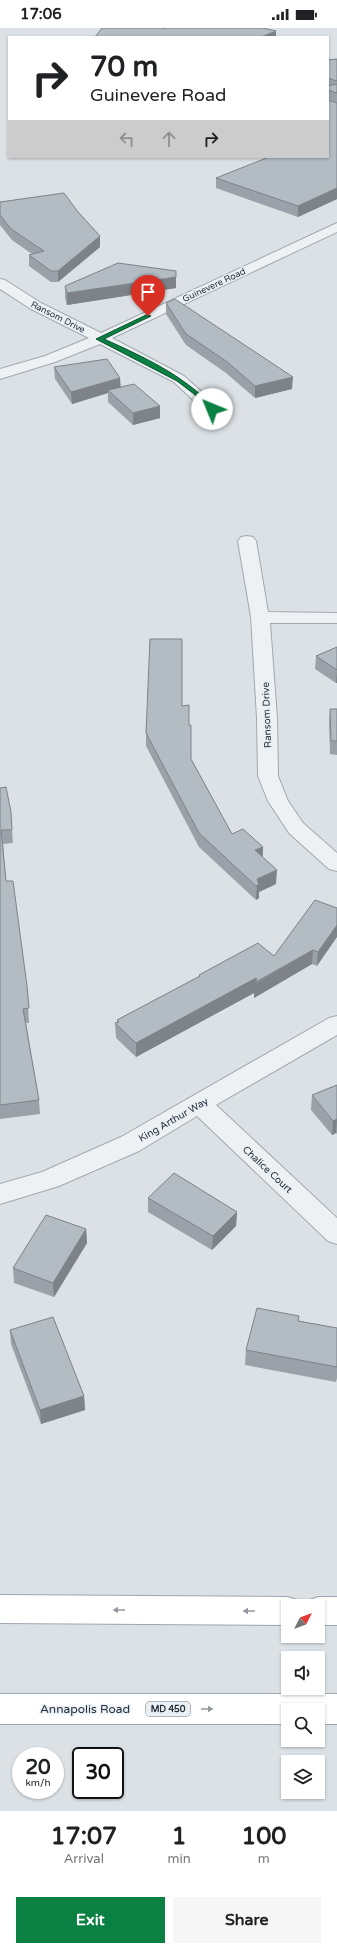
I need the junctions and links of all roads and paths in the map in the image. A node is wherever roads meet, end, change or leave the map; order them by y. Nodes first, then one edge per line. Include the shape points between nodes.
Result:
1 (337, 227) edge
2 (0, 283) edge
3 (99, 339) junction
4 (0, 374) edge
5 (217, 414) dead end
6 (247, 541) dead end
7 (260, 617) junction
8 (337, 618) edge
9 (337, 864) edge
10 (337, 1024) edge
11 (199, 1104) junction
12 (0, 1194) edge
13 (337, 1234) edge
14 (0, 1609) edge
15 (281, 1611) edge
16 (325, 1611) edge
17 (337, 1611) edge
18 (0, 1709) edge
19 (337, 1709) edge

1 - 3 street, Guinevere Road
2 - 3 street, Ransom Drive via 17,296
3 - 4 street, Guinevere Road via 50,359
3 - 5 street, Ransom Drive via 179,379
6 - 7 street, Ransom Drive
7 - 8 street
7 - 9 street, Ransom Drive via 268,776 278,801 296,828
10 - 11 street, King Arthur Way
11 - 12 street, King Arthur Way via 130,1144 50,1179
11 - 13 street, Chalice Court
15 -> 14 main road
16 - 17 main road
18 -> 19 main road, Annapolis Road / MD 450

